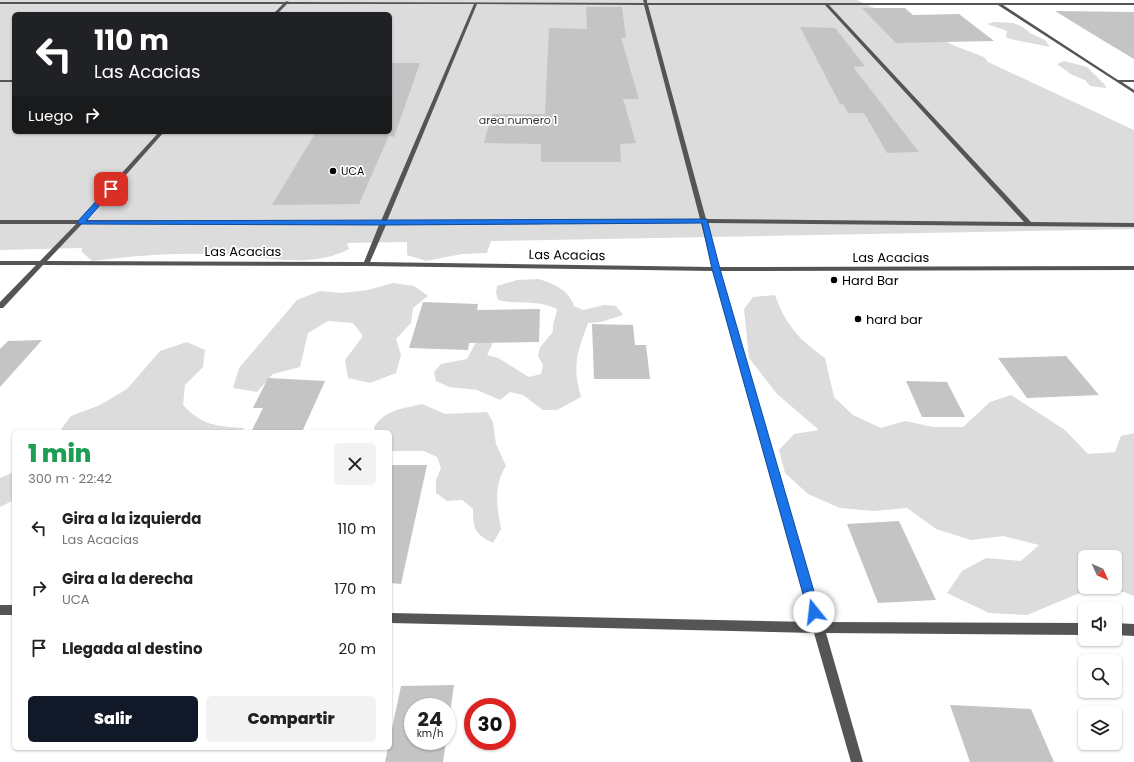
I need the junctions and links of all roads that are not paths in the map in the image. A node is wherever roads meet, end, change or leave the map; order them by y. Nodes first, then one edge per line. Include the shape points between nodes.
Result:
1 (122, 0) edge
2 (994, 0) edge
3 (288, 2) edge
4 (645, 2) edge
5 (0, 3) edge
6 (117, 3) junction
7 (476, 3) junction
8 (826, 4) junction
9 (1000, 4) junction
10 (1134, 4) edge
11 (277, 12) edge
12 (12, 81) edge
13 (1117, 81) junction
14 (1134, 81) edge
15 (0, 82) edge
16 (1134, 92) edge
17 (160, 134) edge
18 (705, 221) junction
19 (0, 222) edge
20 (80, 223) junction
21 (384, 223) junction
22 (1030, 225) junction
23 (1134, 225) edge
24 (0, 262) edge
25 (42, 263) junction
26 (366, 264) junction
27 (1134, 268) edge
28 (716, 269) junction
29 (0, 306) edge
30 (0, 610) edge
31 (12, 610) edge
32 (392, 618) edge
33 (818, 627) junction
34 (1078, 629) edge
35 (1122, 629) edge
36 (1134, 630) edge
37 (857, 762) edge

1 - 6 street
2 - 9 street
3 - 6 street
3 - 7 street
3 - 11 street
4 - 7 street
4 - 8 street
4 - 18 street
5 - 6 street
7 - 21 street
8 - 9 street
8 - 22 street
9 - 10 street
9 - 13 street
12 - 15 street
13 - 14 street
13 - 16 street
17 - 20 street
18 - 21 street
18 - 22 street
18 - 28 street
19 - 20 street
20 - 21 street
20 - 25 street
21 - 26 street
22 - 23 street
24 - 25 street, Las Acacias
25 - 26 street, Las Acacias
25 - 29 street
26 - 28 street, Las Acacias
27 - 28 street, Las Acacias
28 - 33 street
30 - 31 street
32 - 33 street
33 - 34 street
33 - 37 street
35 - 36 street

